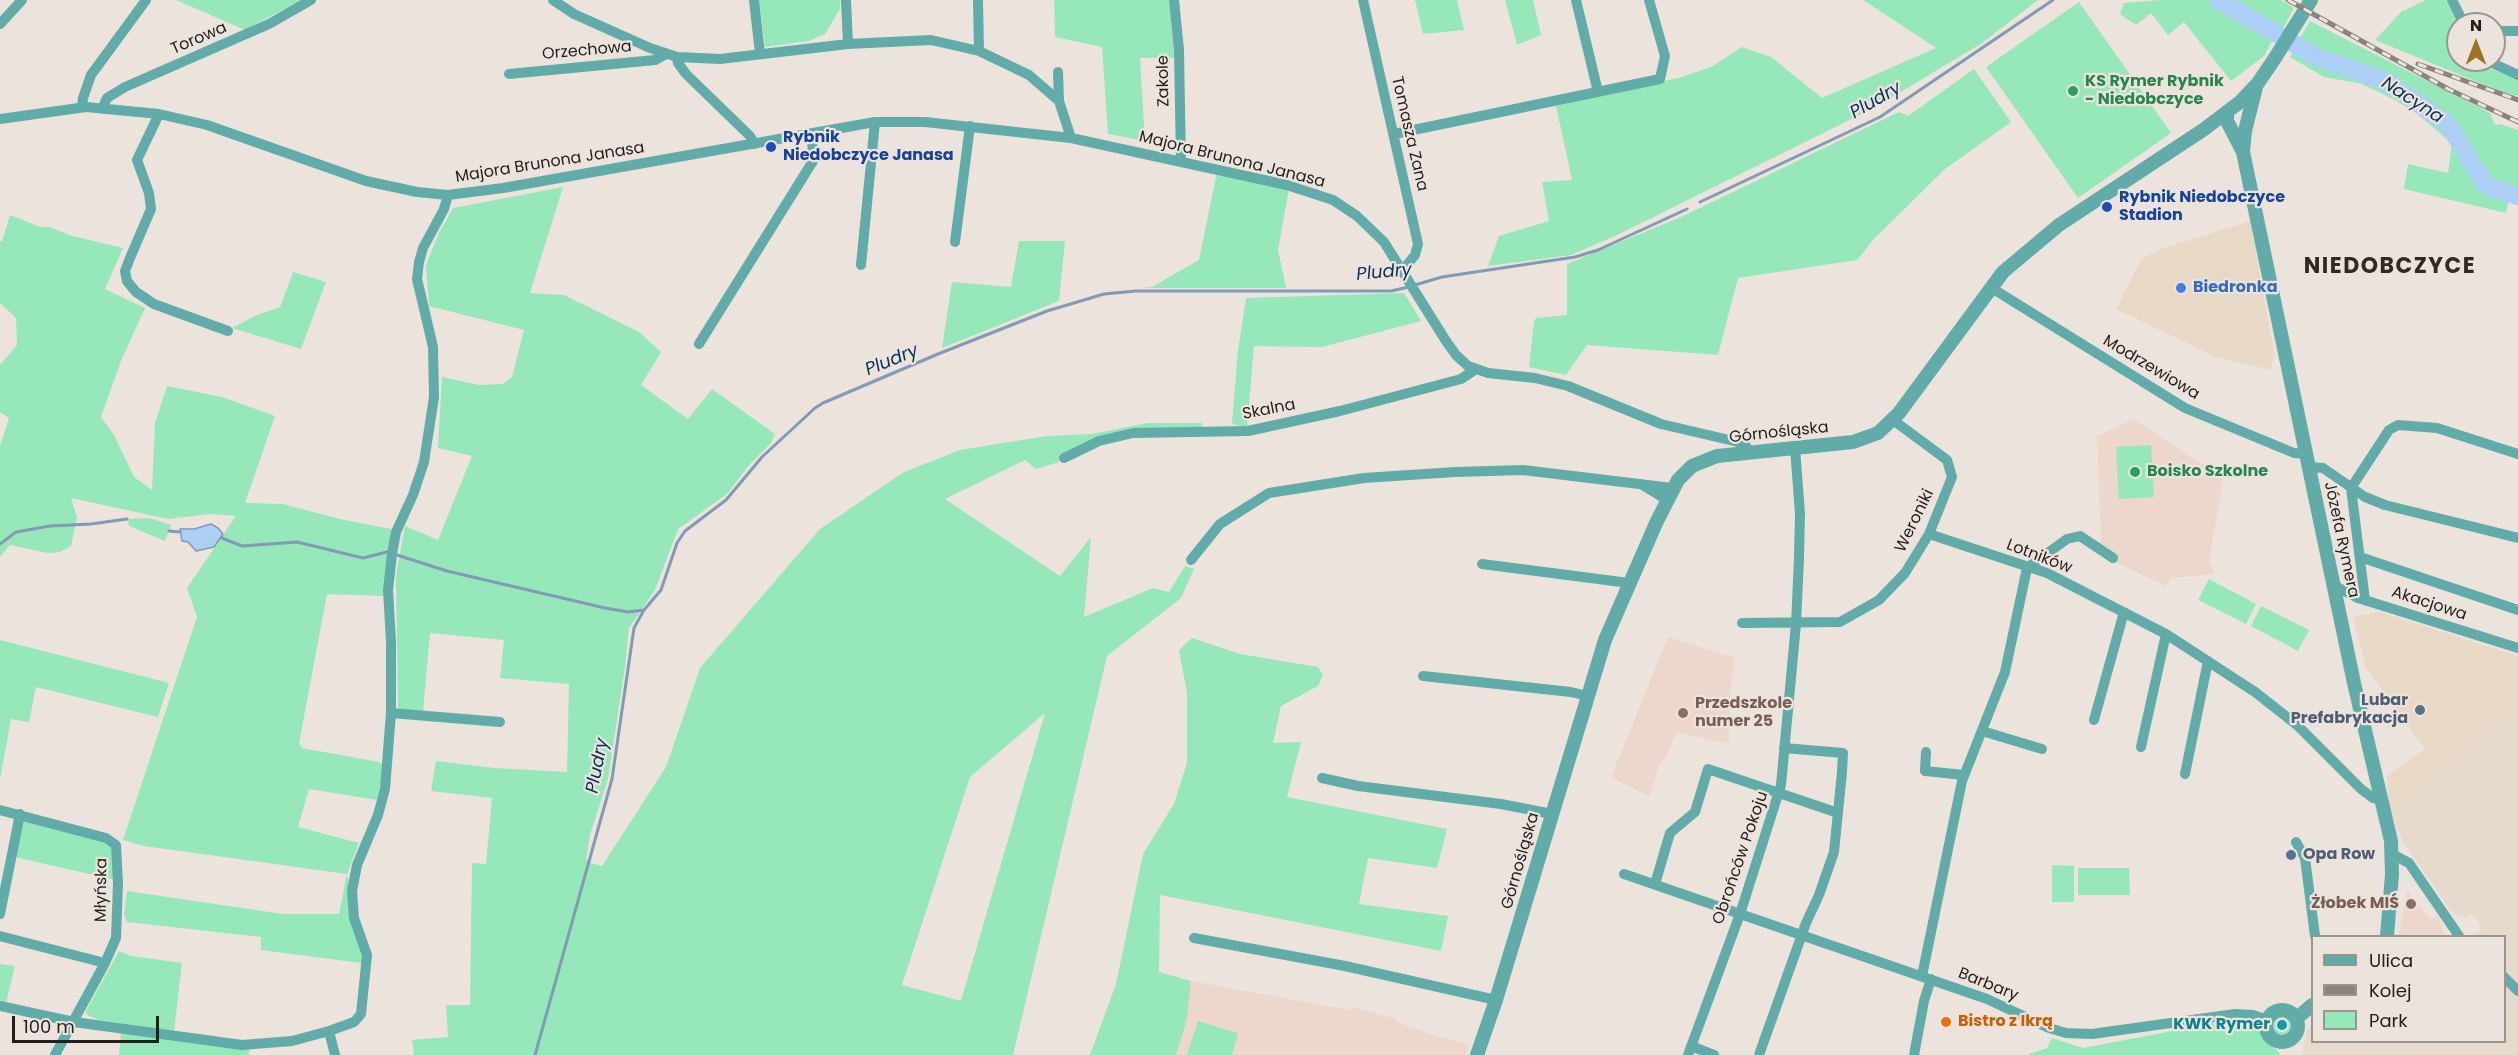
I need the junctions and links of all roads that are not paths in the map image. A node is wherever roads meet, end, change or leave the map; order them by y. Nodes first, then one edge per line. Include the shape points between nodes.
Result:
1 (22, 0) edge
2 (146, 0) edge
3 (311, 0) edge
4 (553, 0) edge
5 (754, 0) edge
6 (846, 0) edge
7 (978, 0) edge
8 (1174, 0) edge
9 (1363, 0) edge
10 (1576, 0) edge
11 (1649, 0) edge
12 (2311, 0) edge
13 (0, 24) edge
14 (848, 44) junction
15 (979, 51) junction
16 (666, 54) junction
17 (760, 54) junction
18 (677, 57) junction
19 (1058, 72) dead end
20 (509, 74) dead end
21 (2258, 82) junction
22 (1598, 92) junction
23 (1059, 101) junction
24 (82, 107) junction
25 (103, 107) junction
26 (2227, 112) junction
27 (159, 114) junction
28 (0, 119) edge
29 (875, 122) junction
30 (970, 126) junction
31 (2202, 130) junction
32 (812, 133) junction
33 (1394, 134) junction
34 (2240, 135) junction
35 (1071, 138) junction
36 (754, 144) junction
37 (1181, 162) junction
38 (448, 195) junction
39 (955, 242) dead end
40 (861, 265) dead end
41 (1405, 274) junction
42 (1990, 287) junction
43 (228, 331) dead end
44 (699, 344) dead end
45 (1476, 369) junction
46 (1893, 420) junction
47 (1795, 448) junction
48 (1750, 452) junction
49 (2518, 454) edge
50 (1064, 458) dead end
51 (2307, 460) junction
52 (2351, 488) junction
53 (1670, 494) junction
54 (1929, 534) junction
55 (2518, 538) edge
56 (2360, 557) junction
57 (2114, 558) dead end
58 (1191, 560) dead end
59 (1482, 564) dead end
60 (2028, 568) junction
61 (1629, 584) junction
62 (2333, 585) junction
63 (2361, 599) junction
64 (2338, 608) junction
65 (2518, 610) edge
66 (2124, 612) junction
67 (1742, 623) dead end
68 (1796, 624) junction
69 (2166, 634) junction
70 (2518, 648) edge
71 (2208, 661) junction
72 (1423, 676) dead end
73 (1587, 696) junction
74 (391, 713) junction
75 (2094, 720) dead end
76 (500, 722) dead end
77 (1982, 731) junction
78 (2141, 747) dead end
79 (1784, 748) junction
80 (2042, 749) dead end
81 (1926, 752) dead end
82 (2185, 774) dead end
83 (1964, 775) junction
84 (1322, 778) dead end
85 (1779, 794) junction
86 (2380, 799) junction
87 (0, 810) edge
88 (1838, 813) junction
89 (20, 814) junction
90 (1552, 814) junction
91 (2296, 842) dead end
92 (2392, 854) junction
93 (1624, 874) dead end
94 (1655, 884) junction
95 (0, 914) edge
96 (1740, 914) junction
97 (1801, 935) junction
98 (2315, 935) edge
99 (2387, 935) edge
100 (2458, 935) edge
101 (0, 936) edge
102 (1194, 938) dead end
103 (105, 963) junction
104 (1926, 978) junction
105 (2506, 978) edge
106 (2518, 991) edge
107 (1496, 1000) junction
108 (0, 1006) edge
109 (2311, 1007) edge
110 (2297, 1018) junction
111 (2267, 1020) junction
112 (74, 1022) junction
113 (329, 1031) junction
114 (2285, 1049) edge
115 (1689, 1051) edge
116 (56, 1055) edge
117 (334, 1055) edge
118 (1477, 1055) edge
119 (1714, 1055) edge
120 (1759, 1055) edge
121 (1914, 1055) edge

1 - 13 street
2 - 24 street via 91,75
3 - 25 street, Torowa via 269,24 125,87 107,98
4 - 16 street, Orzechowa via 574,14
5 - 17 street
6 - 14 street
7 - 15 street
8 - 37 street, Zakole
9 - 33 street, Tomasza Zana
10 - 22 street
11 - 22 street via 1665,56 1660,79
12 - 21 street, Górnośląska
14 - 15 street, Orzechowa via 931,40
14 - 17 street, Orzechowa
15 - 23 street, Orzechowa via 1029,75
16 - 18 street, Orzechowa
16 - 20 street, Orzechowa via 655,60
17 - 18 street, Orzechowa via 708,60
18 - 36 street via 686,74
19 - 23 street
21 - 26 street, Górnośląska
21 - 34 street
22 - 33 street
23 - 35 street
24 - 25 street, Majora Brunona Janasa
24 - 28 street, Majora Brunona Janasa
25 - 27 street, Majora Brunona Janasa
26 - 31 street, Górnośląska
26 - 34 street, Józefa Rymera via 2227,121
27 - 38 street, Majora Brunona Janasa via 207,126 366,181
27 - 43 street via 136,160 151,209 125,272 126,281 154,304
29 - 30 street, Majora Brunona Janasa
29 - 32 street, Majora Brunona Janasa
29 - 40 street
30 - 35 street, Majora Brunona Janasa
30 - 39 street
31 - 34 street
31 - 42 street, Górnośląska via 2047,233
32 - 36 street, Majora Brunona Janasa
32 - 44 street via 813,160
33 - 41 street, Tomasza Zana via 1418,244
34 - 51 street, Józefa Rymera
35 - 37 street, Majora Brunona Janasa
36 - 38 street, Majora Brunona Janasa
37 - 41 street, Majora Brunona Janasa via 1295,187 1333,200 1371,227
38 - 74 street via 423,248 417,279 434,347 434,397 424,462 396,532 392,554 388,590
41 - 45 street, Majora Brunona Janasa via 1452,350
42 - 46 street, Górnośląska
42 - 51 street, Modrzewiowa via 2185,408
45 - 48 street, Majora Brunona Janasa via 1563,385 1661,424 1737,442
45 - 50 street, Skalna via 1453,381 1248,431 1134,433 1099,441
46 - 47 street, Górnośląska via 1878,433 1858,441
46 - 54 street, Weroniki via 1947,460 1952,477
47 - 48 street, Górnośląska
47 - 68 street, Obrońców Pokoju via 1800,514
48 - 53 street, Górnośląska via 1698,463 1682,475
49 - 52 street via 2437,429 2398,425 2389,430
51 - 52 street, Modrzewiowa
51 - 62 street, Józefa Rymera
52 - 55 street, Modrzewiowa via 2385,505
52 - 56 street
53 - 58 street via 1640,484 1523,470 1364,478 1269,493 1220,524
53 - 61 street, Górnośląska
54 - 60 street, Lotników
54 - 68 street, Weroniki via 1905,573 1879,600 1840,622
56 - 63 street
56 - 65 street
57 - 60 street via 2080,536 2067,539
59 - 61 street
60 - 66 street, Lotników via 2047,573
60 - 77 street via 2005,672
61 - 73 street, Górnośląska
62 - 63 street, Akacjowa
62 - 64 street, Józefa Rymera
63 - 64 street
63 - 70 street, Akacjowa
64 - 86 street, Józefa Rymera
66 - 69 street, Lotników
66 - 75 street
67 - 68 street, Weroniki
68 - 79 street, Obrońców Pokoju
69 - 71 street, Lotników
69 - 78 street
71 - 82 street
71 - 86 street, Lotników via 2297,725 2361,789
72 - 73 street
73 - 90 street, Górnośląska
74 - 76 street
74 - 113 street via 385,789 357,865 352,891 354,918 367,955 363,1010 354,1022
77 - 80 street
77 - 83 street
79 - 85 street, Obrońców Pokoju
79 - 88 street via 1843,753
81 - 83 street via 1925,771
83 - 104 street
84 - 90 street
85 - 88 street
85 - 94 street via 1708,769 1695,812 1670,833
85 - 96 street, Obrońców Pokoju
86 - 92 street, Józefa Rymera
87 - 89 street, Młyńska
88 - 97 street via 1834,852
89 - 95 street
89 - 103 street, Młyńska via 117,844 116,938
90 - 107 street, Górnośląska
91 - 98 street via 2305,858
92 - 99 street, Józefa Rymera
92 - 100 street via 2409,863
93 - 94 street, Barbary
94 - 96 street, Barbary
96 - 97 street, Barbary
96 - 115 street, Obrońców Pokoju
97 - 104 street, Barbary
97 - 120 street
101 - 103 street
102 - 107 street
103 - 112 street, Młyńska
104 - 111 street, Barbary via 2066,1033 2092,1034 2235,1014
104 - 121 street
105 - 106 street
107 - 118 street, Górnośląska
108 - 112 street
109 - 110 street
110 - 111 street via 2283,1010
110 - 114 street via 2297,1034
111 - 114 street via 2270,1037
112 - 113 street via 242,1045 292,1041
112 - 116 street, Młyńska
113 - 117 street
115 - 119 street

